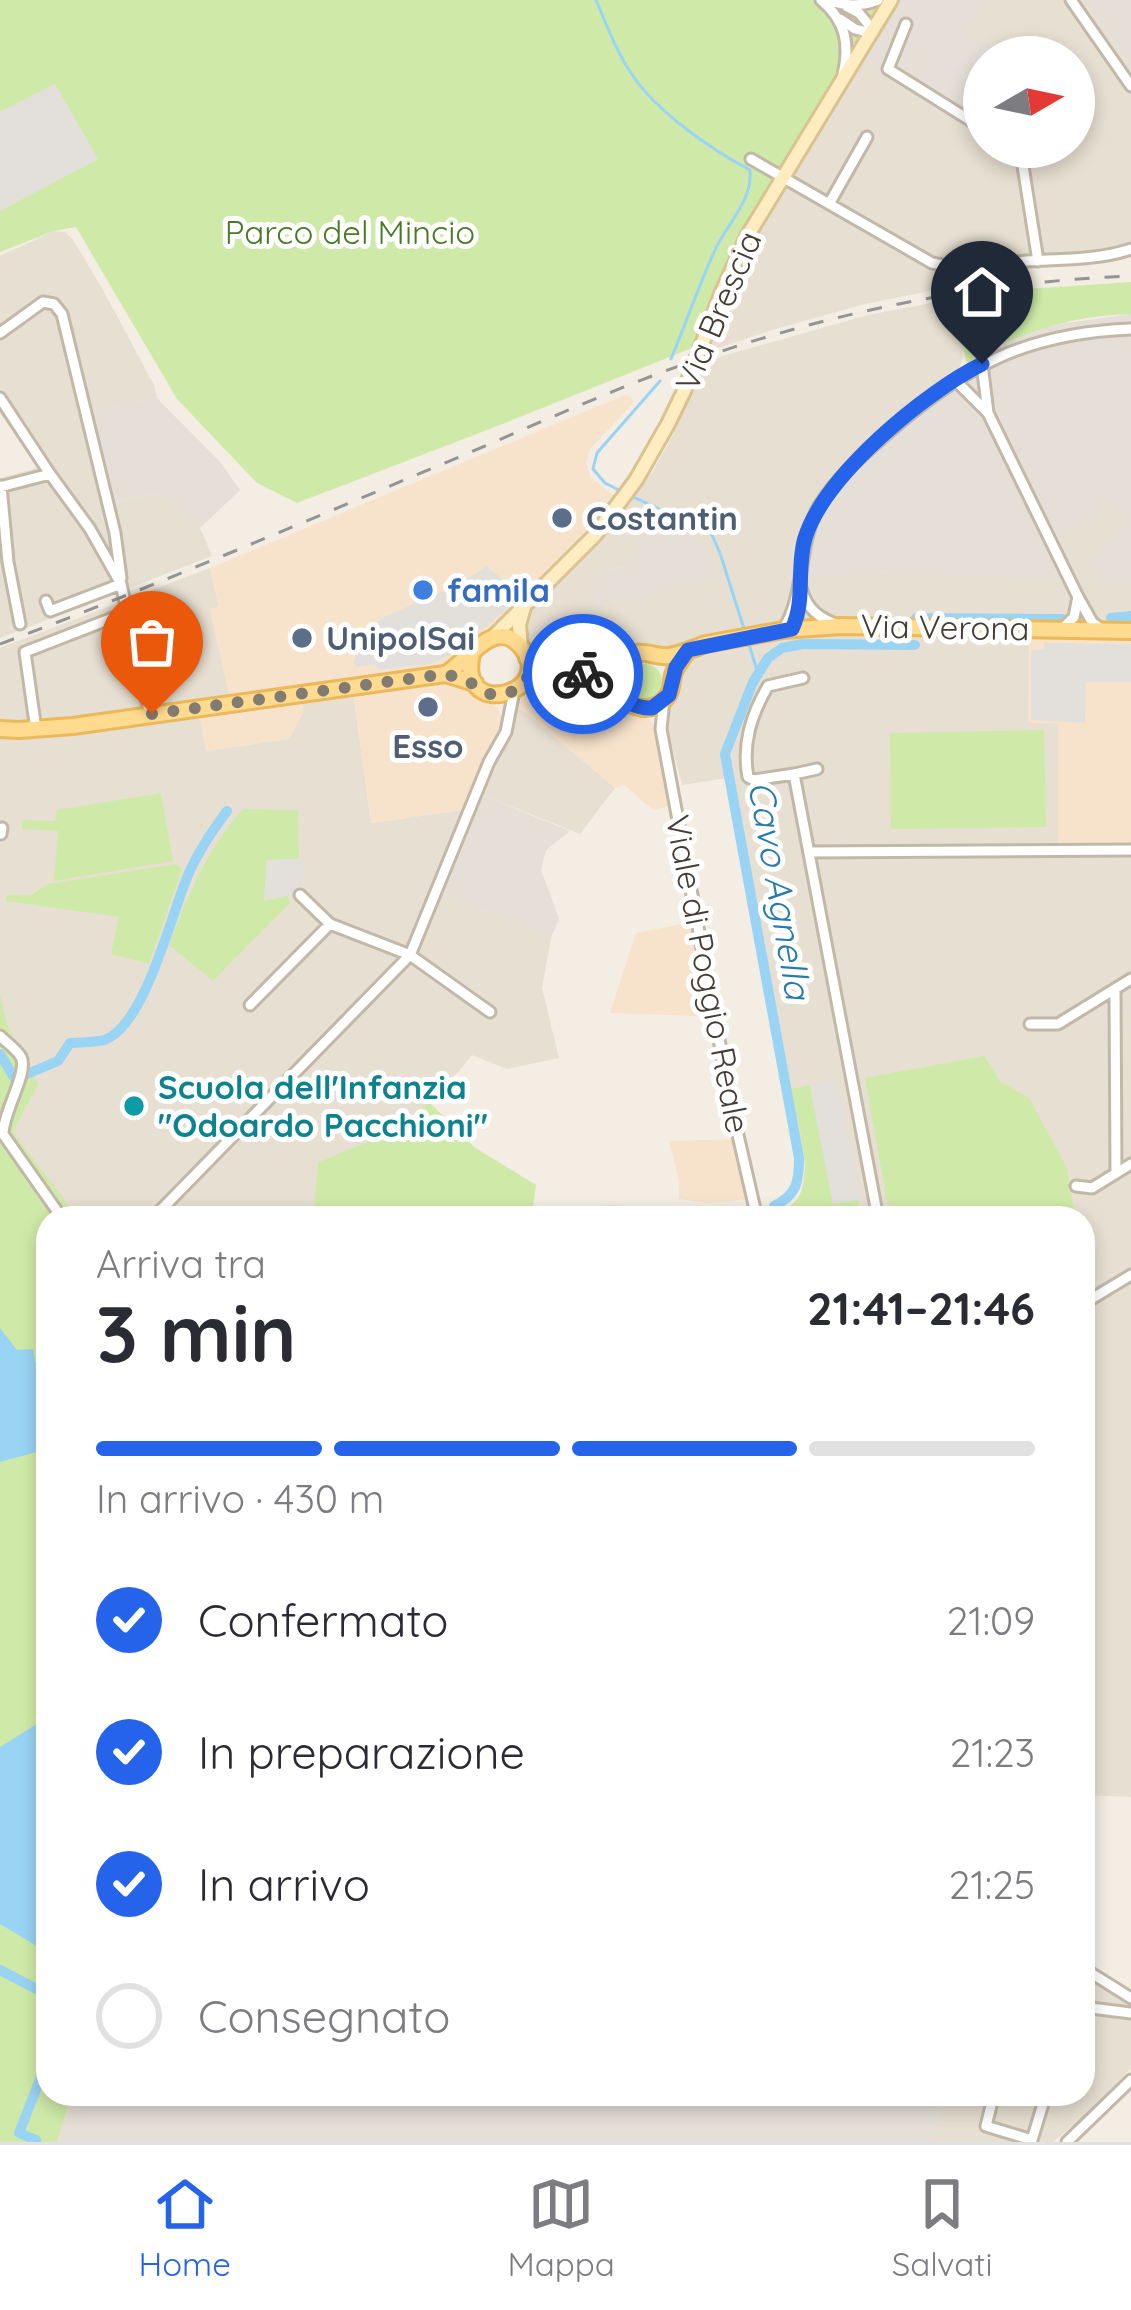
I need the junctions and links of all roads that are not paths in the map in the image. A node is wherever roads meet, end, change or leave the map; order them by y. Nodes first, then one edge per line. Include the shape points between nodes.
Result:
1 (824, 0) edge
2 (878, 0) edge
3 (891, 0) edge
4 (1071, 0) edge
5 (840, 10) junction
6 (906, 24) dead end
7 (872, 31) junction
8 (841, 83) junction
9 (1131, 86) edge
10 (963, 117) edge
11 (867, 137) dead end
12 (751, 159) dead end
13 (1021, 168) edge
14 (783, 177) junction
15 (829, 205) junction
16 (1131, 249) edge
17 (1037, 261) junction
18 (1131, 329) edge
19 (0, 333) edge
20 (982, 364) junction
21 (955, 380) junction
22 (0, 398) edge
23 (988, 413) junction
24 (50, 474) junction
25 (1, 486) edge
26 (4, 564) edge
27 (800, 583) junction
28 (121, 584) junction
29 (1078, 597) junction
30 (46, 602) dead end
31 (525, 606) junction
32 (128, 613) junction
33 (20, 624) dead end
34 (841, 626) junction
35 (1063, 628) junction
36 (1101, 629) junction
37 (788, 630) junction
38 (1131, 631) edge
39 (494, 636) junction
40 (688, 650) junction
41 (524, 652) junction
42 (472, 654) junction
43 (659, 656) junction
44 (548, 670) junction
45 (618, 670) junction
46 (445, 674) junction
47 (594, 674) junction
48 (673, 676) junction
49 (526, 678) junction
50 (803, 678) dead end
51 (476, 683) junction
52 (617, 687) junction
53 (514, 691) junction
54 (490, 694) junction
55 (664, 700) junction
56 (640, 708) junction
57 (150, 715) junction
58 (508, 719) junction
59 (0, 729) edge
60 (661, 729) junction
61 (36, 730) junction
62 (817, 769) dead end
63 (794, 773) junction
64 (1131, 850) edge
65 (809, 852) junction
66 (300, 896) dead end
67 (330, 924) junction
68 (410, 956) junction
69 (1131, 979) edge
70 (1114, 990) junction
71 (250, 1005) dead end
72 (490, 1012) dead end
73 (1030, 1024) dead end
74 (0, 1036) edge
75 (1131, 1164) edge
76 (1115, 1173) junction
77 (1076, 1186) dead end
78 (54, 1206) edge
79 (165, 1206) edge
80 (756, 1206) edge
81 (876, 1206) edge
82 (1131, 1275) edge
83 (1095, 1297) edge
84 (1095, 1976) edge
85 (1131, 1998) edge
86 (1095, 2008) edge
87 (1131, 2013) edge
88 (1131, 2080) edge
89 (991, 2106) edge
90 (1042, 2106) edge
91 (1066, 2142) edge

1 - 5 street
2 - 5 street
3 - 7 main road, Via Brescia
4 - 9 street
5 - 7 street via 855,29
5 - 8 street via 848,46
6 - 10 street via 888,69
7 - 8 main road, Via Brescia
8 - 14 main road, Via Brescia
11 - 15 street
12 - 14 street
13 - 17 street
14 - 15 street
14 - 31 main road, Via Brescia via 634,484
15 - 17 street via 932,263
16 - 17 street
18 - 20 street via 1053,337
19 - 28 street via 44,302 62,314
20 - 21 street
20 - 23 street
21 - 23 street
21 - 27 street via 840,478 806,537
22 - 24 street
23 - 29 street
24 - 25 street
24 - 28 street
25 - 26 street
26 - 33 street
27 - 34 street via 815,614
27 - 37 street
28 - 30 street via 50,611
28 - 32 street
29 - 35 street
29 - 36 street
31 - 39 main road, Via Brescia
31 - 41 main road
32 - 57 street
32 - 61 street via 25,652
34 - 35 main road, Via Verona
34 - 37 main road, Via Verona
35 - 36 main road, Via Verona
36 - 38 main road, Via Verona
37 - 40 main road, Via Verona
39 - 41 main road
39 - 42 main road
40 - 43 main road, Via Verona
40 - 48 main road
41 - 44 main road
41 - 49 main road
42 - 46 main road
42 - 51 main road
43 - 45 main road via 634,654
43 - 48 main road
44 - 47 main road
44 - 49 main road
45 - 47 main road
45 - 52 main road
46 - 51 main road
46 - 57 main road
47 - 52 main road
48 - 55 main road
49 - 53 main road
50 - 63 street via 768,686 746,735 748,777
51 - 54 main road
52 - 56 main road
53 - 54 main road
53 - 58 street
54 - 58 street
55 - 56 main road
55 - 60 street, Viale di Poggio Reale
56 - 60 street
57 - 61 main road
58 - 68 street
59 - 61 main road
60 - 80 street, Viale di Poggio Reale
62 - 63 street
63 - 65 street
64 - 65 street
65 - 81 street
66 - 67 street
67 - 68 street
67 - 71 street
68 - 72 street
68 - 79 street
69 - 70 street
70 - 73 street via 1058,1024
70 - 76 street
74 - 78 street via 22,1058 3,1134
75 - 76 street
76 - 77 street via 1092,1188
82 - 83 street
84 - 85 street
86 - 87 street
88 - 91 street
89 - 90 street via 986,2126 1032,2140

